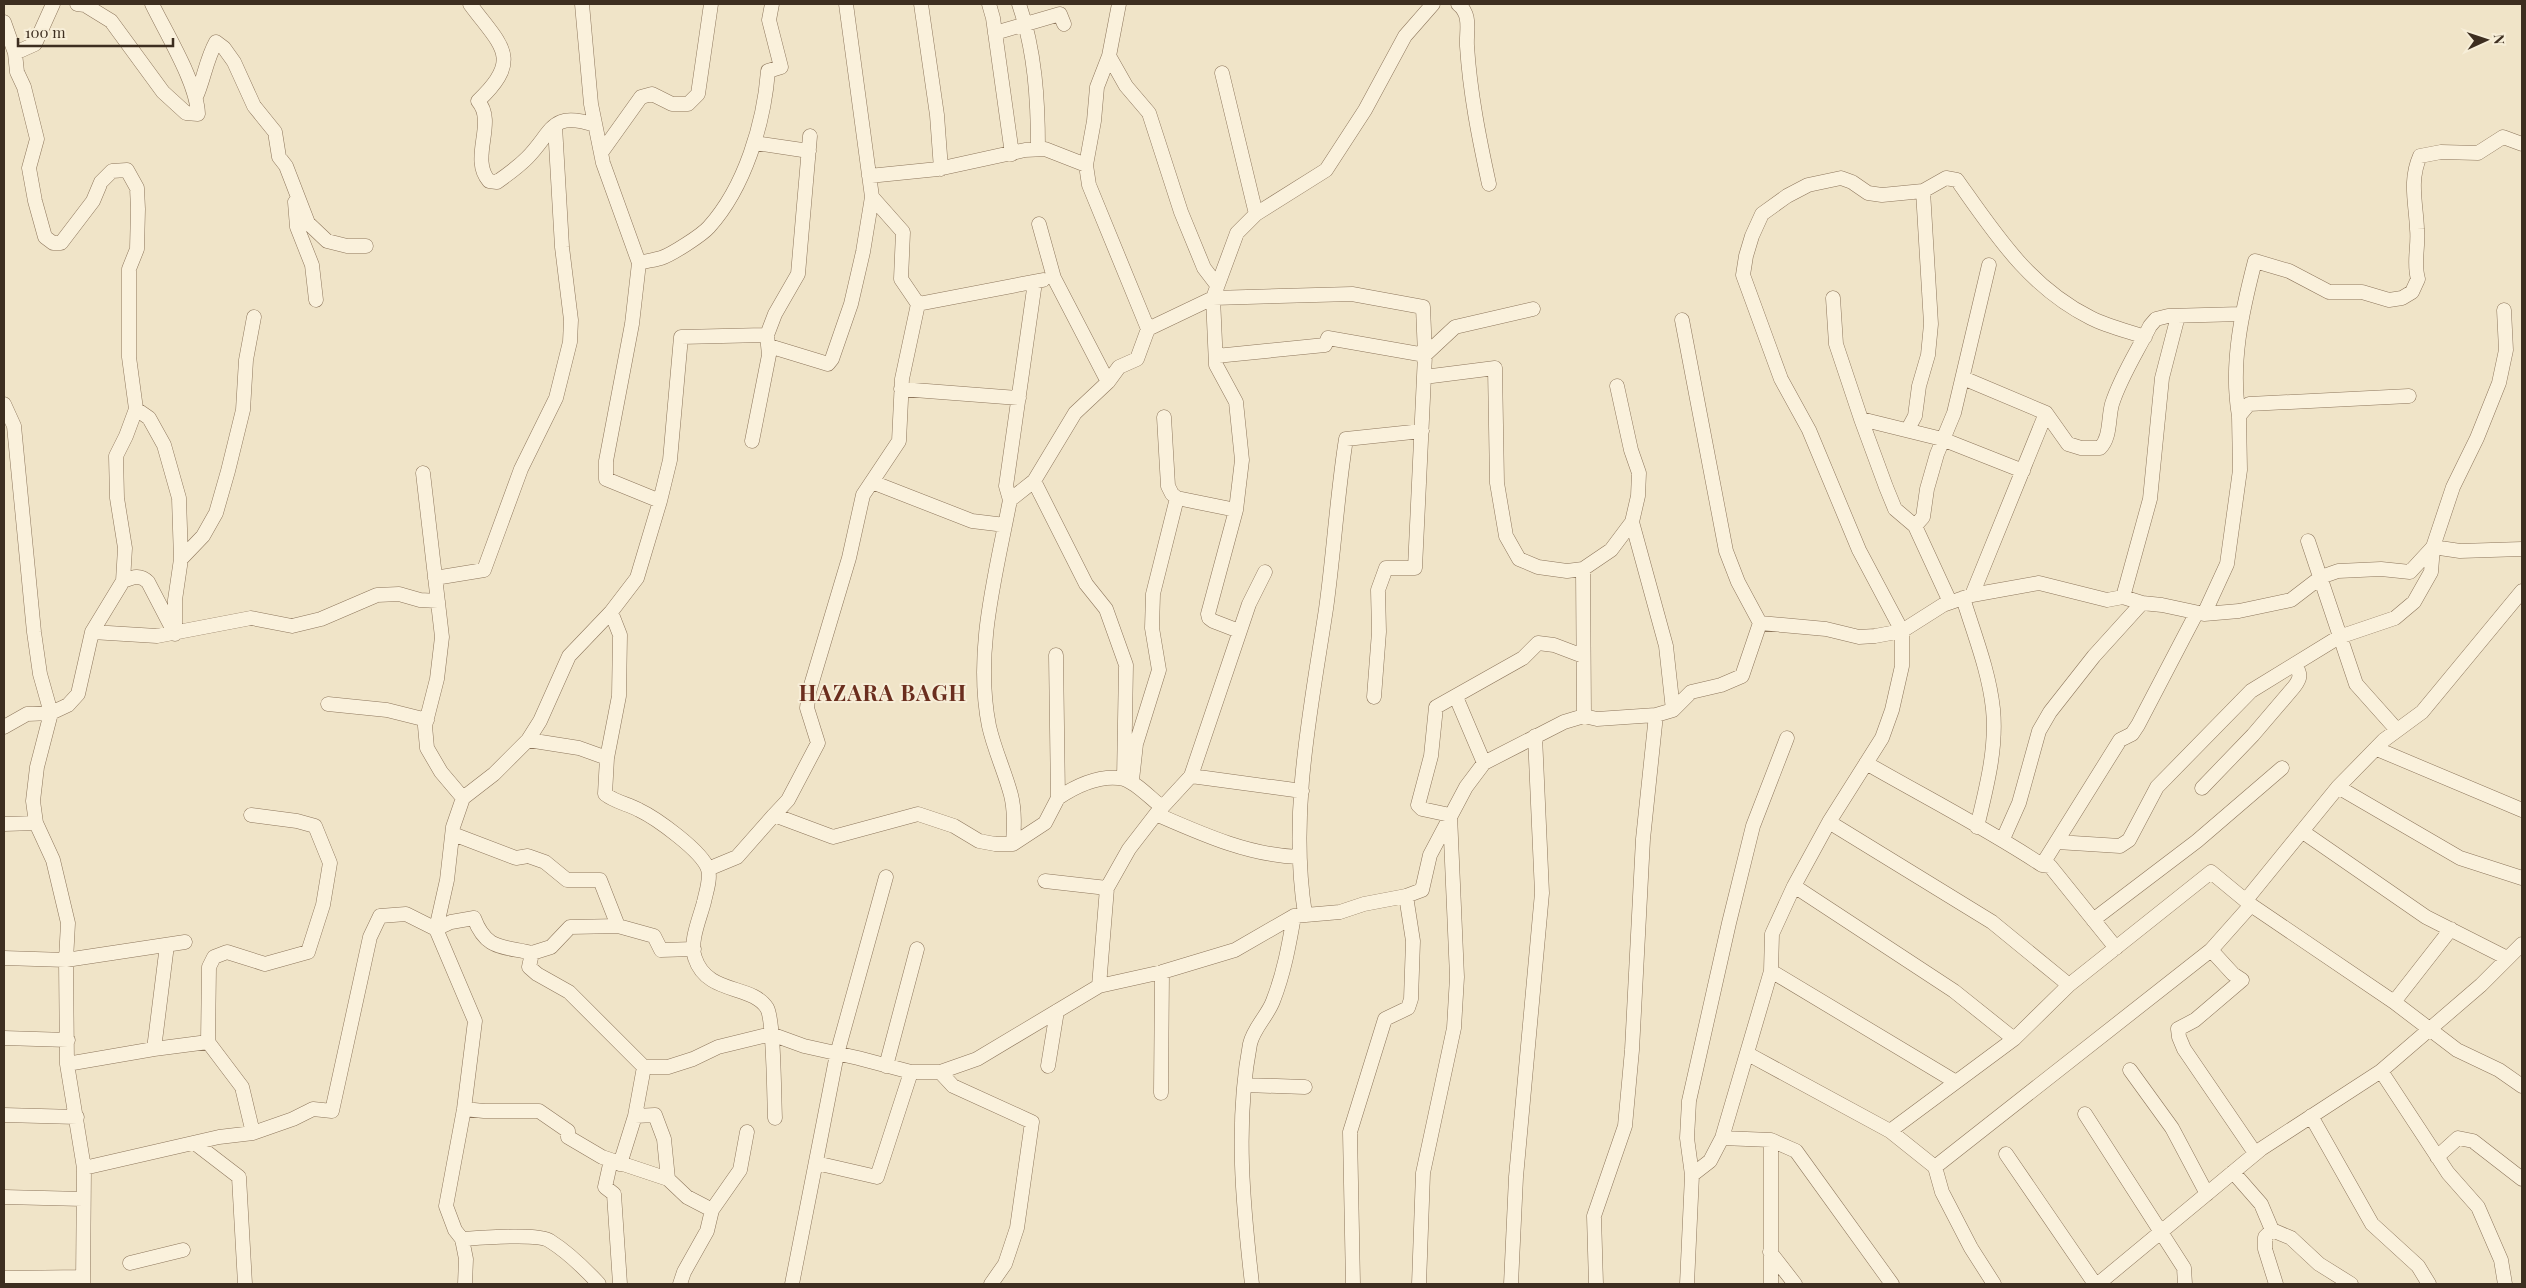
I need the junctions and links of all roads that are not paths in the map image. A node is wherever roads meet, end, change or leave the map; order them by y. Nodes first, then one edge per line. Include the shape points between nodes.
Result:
1 (53, 4) edge
2 (77, 4) edge
3 (152, 4) edge
4 (470, 4) edge
5 (582, 4) edge
6 (711, 4) edge
7 (772, 4) edge
8 (846, 4) edge
9 (921, 4) edge
10 (988, 4) edge
11 (1019, 4) edge
12 (1118, 4) edge
13 (1433, 4) edge
14 (1458, 4) edge
15 (4, 22) edge
16 (1026, 23) junction
17 (1064, 24) dead end
18 (995, 33) junction
19 (15, 53) junction
20 (1109, 56) junction
21 (1222, 73) dead end
22 (196, 97) junction
23 (595, 125) junction
24 (555, 126) junction
25 (810, 136) dead end
26 (755, 143) junction
27 (2522, 144) edge
28 (1038, 149) junction
29 (810, 151) junction
30 (601, 154) junction
31 (1012, 154) junction
32 (1086, 165) junction
33 (941, 169) junction
34 (869, 176) junction
35 (1489, 184) dead end
36 (1922, 191) junction
37 (296, 194) junction
38 (872, 197) junction
39 (1256, 214) junction
40 (1039, 224) dead end
41 (366, 246) dead end
42 (638, 263) junction
43 (1989, 265) dead end
44 (1054, 278) junction
45 (1035, 282) junction
46 (1215, 292) junction
47 (1833, 298) dead end
48 (316, 300) dead end
49 (918, 304) junction
50 (1533, 309) dead end
51 (2504, 310) dead end
52 (2242, 314) junction
53 (2178, 316) junction
54 (254, 317) dead end
55 (1682, 320) dead end
56 (1148, 328) junction
57 (2145, 336) junction
58 (768, 340) junction
59 (1425, 355) junction
60 (1216, 356) junction
61 (1424, 377) junction
62 (1963, 378) junction
63 (1108, 382) junction
64 (1617, 386) dead end
65 (901, 389) junction
66 (2409, 396) dead end
67 (1019, 398) junction
68 (4, 404) edge
69 (136, 409) junction
70 (2046, 413) junction
71 (2239, 416) junction
72 (1164, 417) dead end
73 (1861, 419) junction
74 (1908, 429) junction
75 (1422, 431) junction
76 (1942, 439) junction
77 (752, 441) dead end
78 (2023, 471) junction
79 (423, 473) dead end
80 (1034, 481) junction
81 (872, 482) junction
82 (1177, 498) junction
83 (1010, 500) junction
84 (660, 501) junction
85 (1236, 510) junction
86 (1632, 522) junction
87 (1005, 525) junction
88 (1914, 526) junction
89 (2308, 541) dead end
90 (2432, 547) junction
91 (2522, 549) edge
92 (181, 559) junction
93 (1583, 569) junction
94 (1265, 572) dead end
95 (2321, 577) junction
96 (435, 578) junction
97 (123, 581) junction
98 (2522, 591) edge
99 (2123, 598) junction
100 (1962, 599) junction
101 (438, 601) junction
102 (2142, 603) junction
103 (611, 612) junction
104 (2200, 614) junction
105 (1760, 623) junction
106 (1239, 631) junction
107 (1902, 631) junction
108 (92, 632) junction
109 (175, 634) junction
110 (2339, 638) junction
111 (1056, 655) dead end
112 (1584, 656) junction
113 (2295, 665) junction
114 (1374, 697) dead end
115 (1456, 697) junction
116 (328, 704) dead end
117 (1673, 710) junction
118 (51, 713) junction
119 (1656, 715) junction
120 (1584, 716) junction
121 (426, 720) junction
122 (4, 728) edge
123 (2397, 730) junction
124 (1534, 736) junction
125 (1787, 738) dead end
126 (528, 740) junction
127 (2377, 749) junction
128 (607, 758) junction
129 (1484, 763) junction
130 (1866, 764) junction
131 (2282, 768) dead end
132 (1191, 776) junction
133 (1128, 781) junction
134 (2338, 787) junction
135 (2202, 788) dead end
136 (1302, 791) junction
137 (463, 798) junction
138 (1058, 798) junction
139 (1159, 810) junction
140 (2522, 810) edge
141 (251, 815) dead end
142 (774, 815) junction
143 (1450, 815) junction
144 (1829, 822) junction
145 (36, 823) junction
146 (4, 824) edge
147 (1977, 827) junction
148 (2303, 832) junction
149 (452, 834) junction
150 (2003, 839) junction
151 (2057, 842) junction
152 (1013, 844) junction
153 (1298, 857) junction
154 (2042, 865) junction
155 (708, 869) junction
156 (886, 877) dead end
157 (2522, 878) edge
158 (1045, 881) dead end
159 (1794, 886) junction
160 (1107, 888) junction
161 (1406, 896) junction
162 (2249, 902) junction
163 (1299, 915) junction
164 (2093, 920) junction
165 (618, 926) junction
166 (436, 929) junction
167 (2451, 929) junction
168 (185, 942) dead end
169 (2522, 944) edge
170 (167, 945) junction
171 (694, 948) junction
172 (2116, 948) junction
173 (917, 949) dead end
174 (2211, 950) junction
175 (532, 953) junction
176 (4, 958) edge
177 (2507, 958) junction
178 (66, 960) junction
179 (1771, 971) junction
180 (1162, 972) junction
181 (2069, 985) junction
182 (1099, 986) junction
183 (2394, 1002) junction
184 (1057, 1011) junction
185 (2431, 1028) junction
186 (771, 1034) junction
187 (4, 1038) edge
188 (2014, 1039) junction
189 (68, 1040) junction
190 (208, 1042) junction
191 (154, 1049) junction
192 (838, 1054) junction
193 (1748, 1054) junction
194 (67, 1064) junction
195 (886, 1066) junction
196 (1048, 1066) dead end
197 (644, 1067) junction
198 (2130, 1070) dead end
199 (2381, 1071) junction
200 (911, 1072) junction
201 (940, 1072) junction
202 (1956, 1082) junction
203 (1245, 1084) junction
204 (2522, 1086) edge
205 (1305, 1087) dead end
206 (1161, 1093) dead end
207 (464, 1109) junction
208 (2085, 1114) dead end
209 (4, 1115) edge
210 (636, 1116) junction
211 (2311, 1116) junction
212 (78, 1117) junction
213 (775, 1118) dead end
214 (1890, 1131) junction
215 (747, 1132) dead end
216 (252, 1133) junction
217 (1722, 1138) junction
218 (1771, 1140) junction
219 (196, 1144) junction
220 (2255, 1153) junction
221 (2006, 1154) dead end
222 (2437, 1157) junction
223 (616, 1162) junction
224 (816, 1163) junction
225 (1935, 1167) junction
226 (84, 1168) junction
227 (2233, 1172) junction
228 (1692, 1176) junction
229 (2522, 1179) edge
230 (668, 1180) junction
231 (2207, 1194) junction
232 (4, 1197) edge
233 (83, 1199) junction
234 (712, 1210) junction
235 (2272, 1230) junction
236 (2160, 1234) junction
237 (462, 1239) junction
238 (183, 1250) dead end
239 (1770, 1252) junction
240 (130, 1263) dead end
241 (4, 1278) edge
242 (83, 1281) edge
243 (245, 1284) edge
244 (465, 1284) edge
245 (599, 1284) edge
246 (620, 1284) edge
247 (680, 1284) edge
248 (792, 1284) edge
249 (990, 1284) edge
250 (1252, 1284) edge
251 (1353, 1284) edge
252 (1419, 1284) edge
253 (1511, 1284) edge
254 (1596, 1284) edge
255 (1687, 1284) edge
256 (1771, 1284) edge
257 (1795, 1284) edge
258 (1892, 1284) edge
259 (1994, 1284) edge
260 (2097, 1284) edge
261 (2185, 1284) edge
262 (2276, 1284) edge
263 (2351, 1284) edge
264 (2429, 1284) edge
265 (2505, 1284) edge

1 - 19 street via 35,44
2 - 22 street via 111,20 163,92 186,113 198,114
3 - 22 street
4 - 24 street via 505,53 501,74 478,101 484,108 481,157 483,174 488,181 497,182 528,157
5 - 23 street
6 - 30 street via 698,94 688,104 672,104 652,94 641,97
7 - 26 street via 769,20 781,66 768,72 765,104
8 - 34 street
9 - 33 street via 937,115
10 - 18 street
11 - 16 street
12 - 20 street
13 - 39 street via 1406,36 1365,110 1326,170
14 - 35 street via 1463,8 1469,26 1467,44 1472,95
15 - 19 street
16 - 17 street via 1060,14
16 - 18 street
16 - 28 street via 1035,69
18 - 31 street
19 - 69 street via 17,72 38,139 29,168 45,237 53,243 61,243 93,201 101,182 112,171 127,170 137,188 137,249 129,269 129,357
20 - 32 street via 1097,87
20 - 46 street via 1126,86 1149,113 1181,212
21 - 39 street
22 - 37 street via 216,42 234,62 254,106 274,132 279,157 286,166
23 - 24 street via 577,119 562,121
23 - 30 street
24 - 96 street via 562,247 571,320 562,377 552,406 521,470 484,570
25 - 29 street
26 - 29 street
26 - 42 street via 730,196 708,228 663,258
27 - 52 street via 2504,137 2478,154 2441,152 2420,156 2413,187 2418,230 2414,268 2418,279 2412,292 2389,300 2362,292 2329,292 2289,272 2255,261
28 - 31 street
28 - 32 street
29 - 58 street via 798,274 775,314
30 - 42 street
31 - 33 street
32 - 56 street via 1089,185
33 - 34 street
34 - 38 street
36 - 57 street via 1946,178 1957,180 2008,252 2051,294 2092,318
36 - 74 street via 1931,324 1928,355
36 - 107 street via 1882,195 1868,193 1841,178 1808,185 1762,214 1752,236 1743,275 1781,379 1809,430 1859,550
37 - 41 street via 308,223 327,241
37 - 48 street via 298,228 312,265
38 - 49 street via 903,232 901,279
38 - 58 street via 851,304 832,359 828,364 812,361
39 - 46 street via 1237,233
40 - 44 street
42 - 84 street via 632,324 606,461 606,479
43 - 62 street
44 - 45 street
44 - 63 street
45 - 49 street
45 - 67 street
46 - 56 street
46 - 59 street via 1352,294 1424,307
46 - 60 street
47 - 73 street via 1836,344
49 - 65 street
50 - 59 street via 1455,327
51 - 90 street via 2506,350 2499,383 2477,438 2452,487
52 - 53 street
52 - 71 street via 2236,398
53 - 57 street via 2156,319
53 - 99 street via 2162,378 2150,499
54 - 92 street via 246,360 244,410 216,513 204,536
55 - 105 street via 1726,551
56 - 63 street via 1136,359 1119,367
57 - 70 street via 2118,386 2106,442 2100,448 2068,444
58 - 77 street
58 - 84 street via 681,337 670,460
59 - 60 street via 1328,338 1325,345
59 - 61 street
60 - 85 street via 1216,365 1236,402 1242,460
61 - 75 street
61 - 93 street via 1495,368 1497,483 1506,536 1519,559 1538,567 1568,571
62 - 70 street
62 - 76 street via 1954,413
63 - 80 street via 1075,414
64 - 86 street via 1639,473
65 - 67 street
65 - 81 street via 899,441
66 - 71 street via 2249,404
67 - 83 street via 1006,486
68 - 118 street via 14,426 34,632 40,674
69 - 92 street via 149,418 164,445 178,498
69 - 97 street via 116,456 117,498 124,548
70 - 78 street
71 - 104 street via 2240,470 2227,564
72 - 82 street via 1168,486
73 - 74 street
73 - 88 street via 1895,509
74 - 76 street
75 - 114 street via 1415,568 1386,568 1378,590 1379,632
75 - 136 street via 1346,439
76 - 78 street
76 - 88 street via 1923,517
78 - 100 street
79 - 96 street
80 - 83 street
80 - 133 street via 1086,584 1106,608 1126,665
81 - 87 street via 972,522
81 - 142 street via 864,495 850,558 809,692 807,708 818,743 788,800
82 - 85 street
82 - 133 street via 1153,594 1152,628 1159,670
83 - 87 street
84 - 103 street via 637,578
85 - 106 street via 1208,614 1213,621
86 - 93 street via 1611,550
86 - 117 street via 1666,646
87 - 152 street via 988,612 983,672 989,726 1012,796
88 - 100 street
89 - 95 street
90 - 91 street via 2460,551
90 - 95 street via 2410,572 2381,569 2338,571
90 - 110 street via 2431,572 2414,602 2395,618
92 - 109 street via 175,600
93 - 112 street
94 - 106 street
95 - 104 street via 2291,600 2239,611
95 - 110 street
96 - 101 street
97 - 108 street
97 - 109 street via 134,577 148,582
98 - 123 street via 2422,712
99 - 100 street via 2107,600 2039,582
99 - 102 street
100 - 107 street
100 - 147 street via 1984,665 1993,710 1990,771
101 - 109 street via 399,594 377,595 321,619 292,626 251,618
101 - 121 street via 441,645 438,679
102 - 104 street
102 - 150 street via 2050,712 2039,731 2018,803
103 - 126 street via 569,656
103 - 128 street via 620,636 619,696
104 - 151 street via 2138,725 2132,734 2120,740
105 - 107 street via 1826,629 1859,637
105 - 117 street via 1742,676 1691,692
106 - 132 street
107 - 130 street via 1902,666 1892,710 1882,738
108 - 109 street
108 - 118 street via 78,694 68,705
110 - 113 street
110 - 123 street via 2356,684
111 - 138 street
112 - 115 street via 1538,643 1523,658
112 - 120 street
113 - 135 street via 2300,679 2294,687
113 - 151 street via 2250,691 2157,787 2129,840 2120,846
115 - 129 street
115 - 143 street via 1436,707 1431,756 1418,805 1422,810
116 - 121 street via 387,710
117 - 119 street
118 - 122 street via 27,714
118 - 145 street via 37,767 33,801
119 - 120 street via 1597,719
119 - 254 street via 1643,839 1625,1126 1594,1216
120 - 124 street
121 - 137 street via 427,748 441,772
123 - 127 street
124 - 129 street
124 - 253 street via 1542,893 1516,1177
125 - 228 street via 1753,826 1689,1101 1687,1138
126 - 128 street via 579,748
126 - 137 street via 494,774
127 - 134 street
127 - 140 street
128 - 155 street via 605,794 662,824 702,858
129 - 143 street
130 - 144 street
130 - 147 street
131 - 164 street via 2197,841
132 - 136 street
132 - 139 street
133 - 138 street via 1100,780 1078,784
133 - 139 street
134 - 148 street
134 - 157 street via 2460,858
136 - 153 street
137 - 149 street
138 - 152 street via 1045,823
139 - 153 street via 1231,845 1277,856
139 - 160 street via 1129,850
141 - 190 street via 315,826 330,862 323,906 308,952 265,964 227,952 214,957 209,967
142 - 152 street via 833,837 918,814 954,826 979,841
142 - 155 street via 737,857
143 - 161 street via 1430,855 1422,890
143 - 252 street via 1457,977 1454,1028 1423,1173
144 - 159 street
144 - 181 street via 1992,922
145 - 146 street
145 - 178 street via 53,860 62,893 68,922
147 - 150 street
148 - 162 street
148 - 167 street via 2426,917
149 - 165 street via 516,858 528,856 545,862 567,880 600,880
149 - 166 street via 447,880
150 - 154 street
151 - 154 street
153 - 163 street
154 - 164 street via 2050,866
155 - 171 street via 709,881
156 - 192 street
158 - 160 street
159 - 179 street via 1772,934
159 - 188 street via 1954,991
160 - 182 street
161 - 163 street via 1340,912
161 - 251 street via 1413,941 1411,1000 1408,1008 1385,1019 1350,1132
162 - 172 street via 2211,872
162 - 174 street
162 - 183 street
163 - 180 street via 1235,950
163 - 203 street via 1276,994 1250,1042
164 - 172 street
165 - 171 street via 654,936 661,950
165 - 175 street via 570,927 551,948
166 - 175 street via 451,922 474,918 480,934 491,943
166 - 207 street via 475,1021
166 - 216 street via 406,914 380,916 370,937 332,1111 313,1109
167 - 177 street
167 - 183 street
168 - 170 street
169 - 177 street
170 - 178 street
170 - 191 street
171 - 186 street via 694,957 704,976 757,999 767,1009
172 - 181 street
173 - 195 street
174 - 220 street via 2242,980 2195,1020 2178,1029 2178,1037
174 - 225 street
175 - 197 street via 529,967 569,992
176 - 178 street
177 - 185 street
178 - 189 street
179 - 193 street
179 - 202 street
180 - 182 street
180 - 206 street
181 - 188 street
182 - 184 street
183 - 185 street
184 - 196 street
184 - 201 street via 977,1059
185 - 199 street
185 - 204 street via 2457,1050 2499,1070
186 - 192 street
186 - 197 street via 718,1047 668,1067
186 - 213 street
187 - 189 street
188 - 202 street
189 - 194 street
190 - 191 street
190 - 216 street via 242,1087
191 - 194 street
192 - 195 street
192 - 224 street
193 - 214 street
193 - 217 street
194 - 212 street
195 - 200 street
197 - 210 street
198 - 231 street via 2172,1128
199 - 211 street
199 - 222 street
200 - 201 street
200 - 224 street via 877,1177
201 - 249 street via 954,1086 1032,1122 1017,1228 1004,1264
202 - 214 street
203 - 205 street
203 - 250 street via 1244,1212
207 - 223 street via 539,1111 568,1131 568,1137
207 - 237 street via 446,1206
208 - 236 street
209 - 212 street
210 - 223 street
210 - 230 street via 655,1115 664,1139
211 - 220 street
211 - 264 street via 2372,1224 2418,1266
212 - 226 street
214 - 225 street
215 - 234 street via 740,1170
216 - 219 street
217 - 218 street
217 - 228 street via 1710,1161
218 - 239 street
218 - 258 street via 1796,1151
219 - 226 street
219 - 243 street via 239,1177
220 - 227 street
221 - 260 street
222 - 229 street via 2458,1138 2473,1140
222 - 265 street via 2478,1207 2501,1260
223 - 230 street
223 - 246 street via 605,1187 614,1194
224 - 248 street
225 - 259 street via 1942,1192
226 - 233 street
227 - 231 street
227 - 235 street via 2261,1204
228 - 255 street
230 - 234 street via 687,1197
231 - 236 street
232 - 233 street
233 - 242 street
234 - 247 street via 707,1231
235 - 262 street via 2265,1237 2265,1249
235 - 263 street via 2291,1238 2319,1264
236 - 260 street
236 - 261 street via 2184,1268
237 - 244 street via 466,1260
237 - 245 street via 496,1236 549,1239
238 - 240 street
239 - 256 street
239 - 257 street
241 - 242 street

